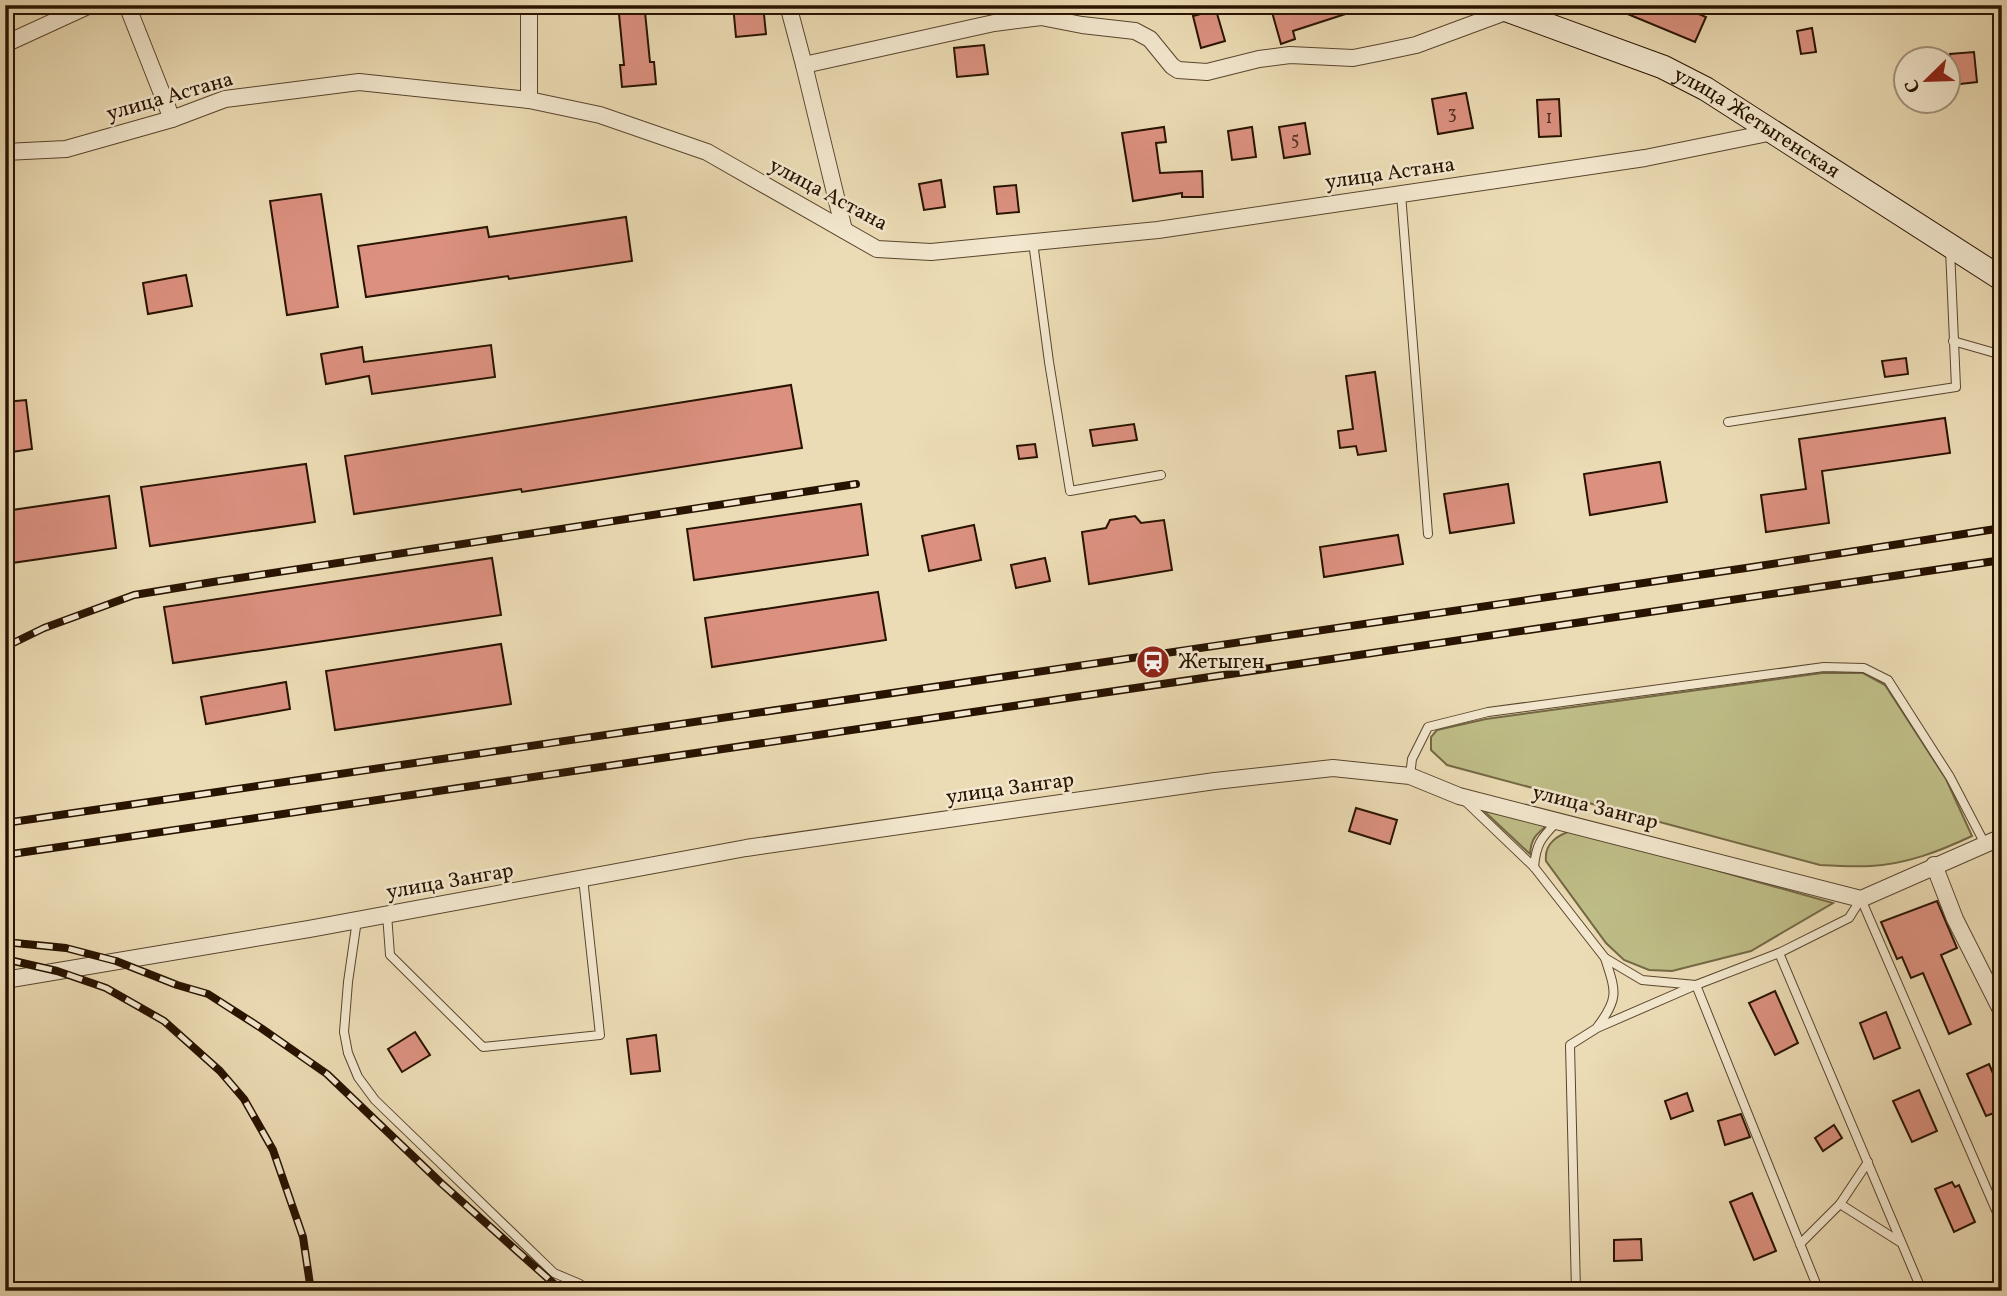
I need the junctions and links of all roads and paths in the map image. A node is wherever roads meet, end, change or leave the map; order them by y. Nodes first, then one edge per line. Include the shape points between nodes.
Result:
1 (90, 5) edge
2 (127, 5) edge
3 (528, 5) edge
4 (788, 5) edge
5 (1500, 8) edge
6 (5, 44) edge
7 (804, 65) junction
8 (529, 100) junction
9 (172, 119) junction
10 (1773, 132) junction
11 (5, 152) edge
12 (1401, 194) junction
13 (844, 230) junction
14 (1033, 242) junction
15 (1950, 247) junction
16 (2002, 279) edge
17 (1953, 341) junction
18 (2002, 355) edge
19 (1728, 422) dead end
20 (1161, 475) dead end
21 (1428, 534) dead end
22 (1410, 776) junction
23 (1460, 796) junction
24 (1559, 820) junction
25 (2002, 837) edge
26 (1985, 844) junction
27 (1934, 865) junction
28 (1534, 867) junction
29 (583, 878) junction
30 (1861, 899) junction
31 (387, 914) junction
32 (357, 920) junction
33 (1779, 953) junction
34 (1605, 958) junction
35 (5, 980) edge
36 (1696, 985) junction
37 (2002, 1012) edge
38 (1597, 1028) junction
39 (1868, 1162) junction
40 (1840, 1204) junction
41 (2002, 1224) edge
42 (1902, 1243) junction
43 (1800, 1244) junction
44 (580, 1284) dead end
45 (1576, 1291) edge
46 (1819, 1291) edge
47 (1922, 1291) edge

1 - 6 street
2 - 9 street
3 - 8 street
4 - 7 street
5 - 7 street via 1416,45 1353,58 1290,55 1259,59 1208,72 1178,70 1150,39 1135,31 1041,17
5 - 10 main road, улица Жетыгенская via 1663,67
7 - 13 street
8 - 9 street, улица Астана via 359,82 225,99
8 - 13 street, улица Астана via 600,115 707,152
9 - 11 street, улица Астана via 66,149
10 - 12 street, улица Астана via 1645,158
10 - 15 main road, улица Жетыгенская
12 - 14 street, улица Астана via 1158,230
12 - 21 lane
13 - 14 street, улица Астана via 877,249 931,253
14 - 20 lane via 1070,491
15 - 16 main road, улица Жетыгенская
15 - 17 lane
17 - 18 lane
17 - 19 lane via 1956,387
22 - 23 street, улица Зангар
22 - 26 lane via 1412,760 1428,727 1476,715 1824,667 1864,668 1888,680 1950,777
22 - 29 street, улица Зангар via 1333,768 1214,781 746,848
23 - 24 street, улица Зангар
23 - 28 lane
24 - 28 lane via 1541,838
24 - 30 street, улица Зангар
25 - 26 street
26 - 27 street
27 - 30 street
27 - 37 street via 1955,919
28 - 34 lane
29 - 31 street, улица Зангар
29 - 31 lane via 600,1035 483,1047 390,955
30 - 33 lane via 1849,918
30 - 41 lane
31 - 32 street, улица Зангар
32 - 35 street, улица Зангар
32 - 44 lane via 344,1032 358,1077 375,1100 554,1273
33 - 36 lane
33 - 39 lane
34 - 36 lane via 1642,980
34 - 38 lane via 1615,990 1609,1012
36 - 38 lane
36 - 43 lane
38 - 45 lane via 1570,1045
39 - 40 lane
39 - 42 lane
40 - 42 lane
40 - 43 lane
42 - 47 lane
43 - 46 lane

